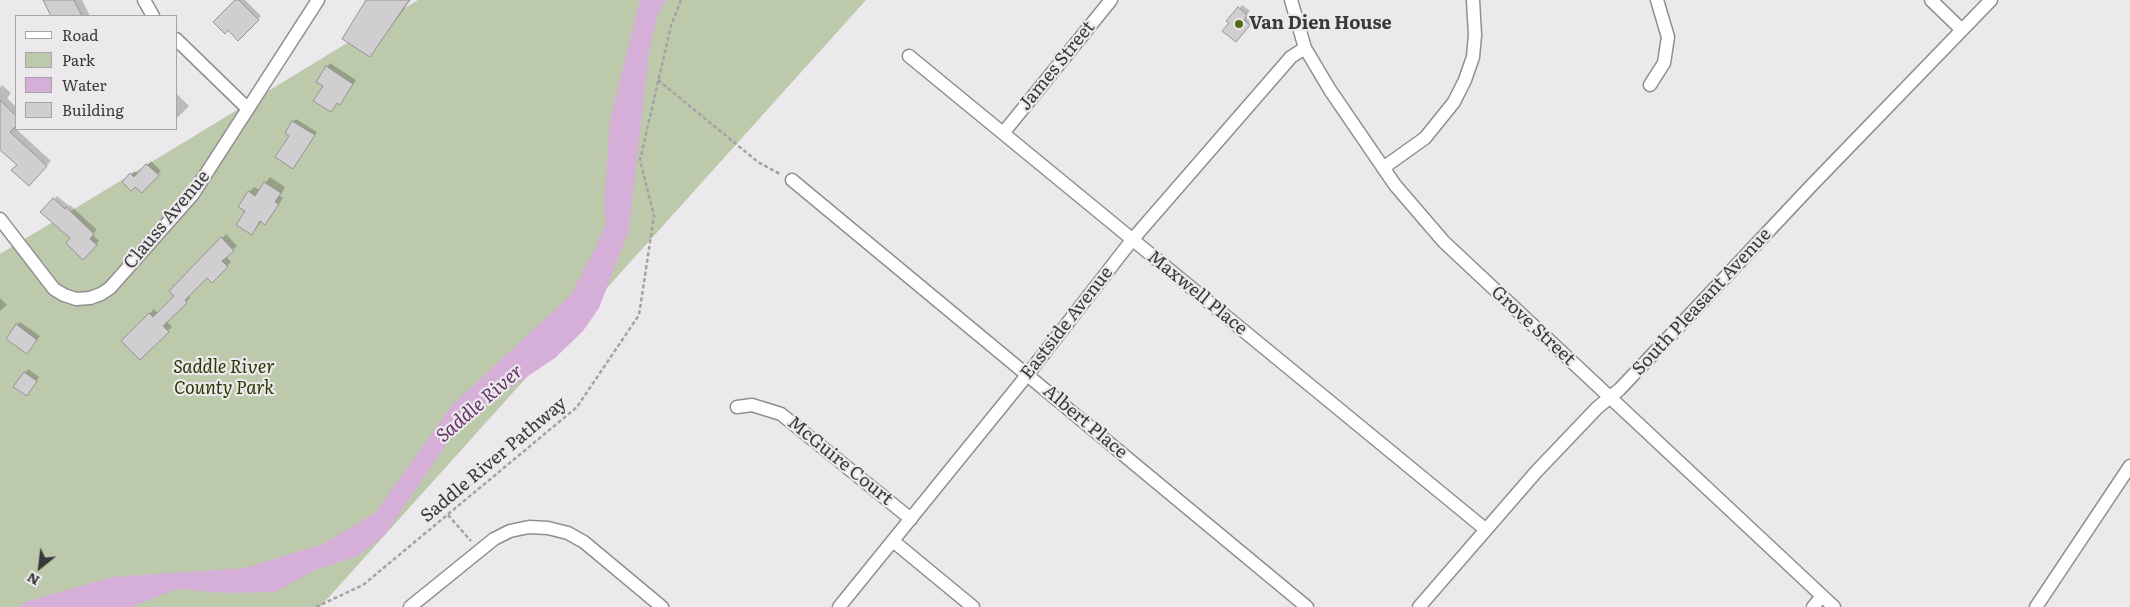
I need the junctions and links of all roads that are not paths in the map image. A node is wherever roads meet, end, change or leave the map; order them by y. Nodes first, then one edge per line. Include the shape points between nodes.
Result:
1 (144, 0) edge
2 (318, 0) edge
3 (1111, 0) edge
4 (1291, 0) edge
5 (1473, 0) edge
6 (1657, 0) edge
7 (1931, 0) edge
8 (1991, 0) edge
9 (152, 15) edge
10 (1962, 30) junction
11 (178, 41) edge
12 (1305, 48) junction
13 (909, 56) dead end
14 (1650, 85) dead end
15 (248, 109) junction
16 (1004, 132) junction
17 (1383, 168) junction
18 (792, 180) road end
19 (0, 219) edge
20 (1132, 240) junction
21 (1028, 374) junction
22 (1610, 398) junction
23 (737, 407) dead end
24 (2130, 466) edge
25 (910, 519) junction
26 (1485, 530) junction
27 (893, 541) junction
28 (1822, 596) junction
29 (410, 607) edge
30 (662, 607) edge
31 (839, 607) edge
32 (973, 607) edge
33 (1307, 607) edge
34 (1418, 607) edge
35 (1813, 607) edge
36 (1834, 607) edge
37 (2036, 607) edge

1 - 9 street
2 - 15 street, Clauss Avenue
3 - 16 street, James Street
4 - 12 street, Grove Street
5 - 17 street via 1476,35 1473,57 1454,102 1425,138
6 - 14 street via 1668,37 1664,62
7 - 10 street
8 - 10 street, South Pleasant Avenue
10 - 22 street, South Pleasant Avenue
11 - 15 street
12 - 17 street, Grove Street
12 - 20 street, Eastside Avenue via 1291,56
13 - 16 street, Maxwell Place
15 - 19 street, Clauss Avenue via 193,194 110,288 101,294 76,299 54,288
16 - 20 street, Maxwell Place
17 - 22 street, Grove Street via 1444,242
18 - 21 street, Albert Place
20 - 21 street, Eastside Avenue
20 - 26 street, Maxwell Place
21 - 25 street, Eastside Avenue
21 - 33 street, Albert Place
22 - 26 street, South Pleasant Avenue via 1536,472
22 - 28 street, Grove Street
23 - 25 street, McGuire Court via 767,408 781,414
24 - 37 street
25 - 27 street, Eastside Avenue
26 - 34 street, South Pleasant Avenue
27 - 31 street, Eastside Avenue
27 - 32 street
28 - 35 street
28 - 36 street, Grove Street
29 - 30 street via 494,539 528,528 548,528 568,533 584,542

